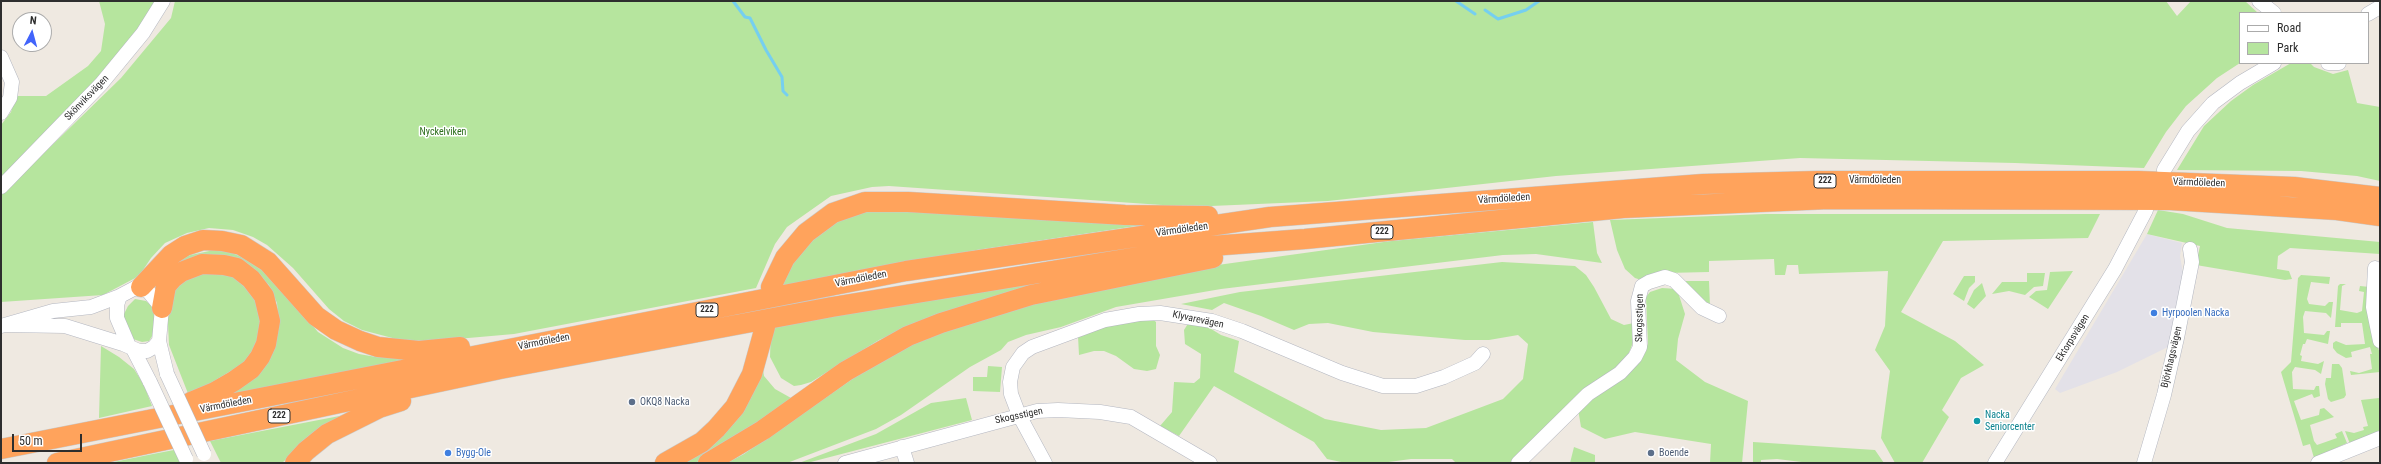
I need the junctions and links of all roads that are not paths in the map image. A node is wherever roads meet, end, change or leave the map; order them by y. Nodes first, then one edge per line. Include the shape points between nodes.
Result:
1 (163, 1) edge
2 (2259, 1) edge
3 (2380, 7) edge
4 (2273, 12) edge
5 (2369, 13) edge
6 (1, 57) edge
7 (2272, 64) edge
8 (1, 113) edge
9 (2164, 170) dead end
10 (1, 187) edge
11 (2380, 197) edge
12 (2146, 210) dead end
13 (2380, 216) edge
14 (1270, 217) junction
15 (1305, 239) junction
16 (2190, 249) dead end
17 (2375, 268) dead end
18 (141, 287) junction
19 (771, 287) dead end
20 (120, 296) junction
21 (162, 308) junction
22 (1719, 316) dead end
23 (4, 326) edge
24 (765, 327) dead end
25 (601, 331) junction
26 (2380, 340) edge
27 (159, 341) junction
28 (131, 347) junction
29 (1483, 354) dead end
30 (500, 369) junction
31 (1019, 415) junction
32 (146, 420) junction
33 (327, 434) junction
34 (2380, 438) edge
35 (902, 447) junction
36 (1, 449) edge
37 (206, 458) edge
38 (187, 461) edge
39 (57, 463) edge
40 (287, 463) edge
41 (295, 463) edge
42 (665, 463) edge
43 (708, 463) edge
44 (845, 463) edge
45 (907, 463) edge
46 (1045, 463) edge
47 (1210, 463) edge
48 (1518, 463) edge
49 (1995, 463) edge
50 (2144, 463) edge
51 (2318, 463) edge

1 - 10 street, Skönviksvägen via 143,33 101,84
2 - 4 street
3 - 5 street
6 - 8 street via 12,82 10,98
7 - 9 street via 2240,82 2213,103 2188,131
11 - 14 highway, Värmdöleden / 222 via 2279,186 2138,181 1817,181 1703,184
12 - 49 street, Ektorpsvägen via 2115,269
13 - 15 highway, Värmdöleden / 222 via 2337,210 2170,200 1829,199 1623,208
14 - 19 highway via 1125,215 908,202 866,202 833,213 806,233 785,258
14 - 25 highway, Värmdöleden / 222 via 906,270
15 - 30 highway, Värmdöleden / 222 via 1198,247 1064,268 832,307
15 - 43 highway via 1031,295 941,323 908,336 846,370 763,430
16 - 50 street, Björkhagsvägen via 2192,262 2177,338
17 - 26 street via 2373,307
18 - 20 street
18 - 21 street via 154,296
18 - 25 highway via 171,255 185,246 203,240 222,241 241,245 268,262 316,316 336,330 378,347 419,351
20 - 23 street via 91,307 53,310
20 - 28 street via 117,318
21 - 27 street
21 - 32 highway via 166,286 181,272 202,264 237,268 259,287 268,309 269,333 260,357 251,369 215,392
22 - 48 street, Skogsstigen via 1702,308 1674,280 1665,277 1642,286 1639,292 1640,347 1630,364 1588,394
23 - 28 street via 65,326
24 - 42 highway via 752,374 735,407 702,442
25 - 32 highway, Värmdöleden / 222
27 - 28 street via 146,351
27 - 37 street, bridge via 167,374
28 - 38 street, bridge
29 - 31 street, Klyvarevägen via 1475,363 1416,386 1383,386 1212,321 1160,313 1123,316 1099,322 1023,352 1013,367 1010,382 1011,394
30 - 33 highway via 379,408
30 - 39 highway, Värmdöleden / 222
31 - 35 street, Skogsstigen
31 - 46 street, Klyvarevägen
31 - 47 street, Skogsstigen via 1058,410 1118,414 1135,419
32 - 36 highway, Värmdöleden / 222
33 - 40 highway via 298,452
33 - 41 highway
34 - 51 street
35 - 44 street, Skogsstigen
35 - 45 street

